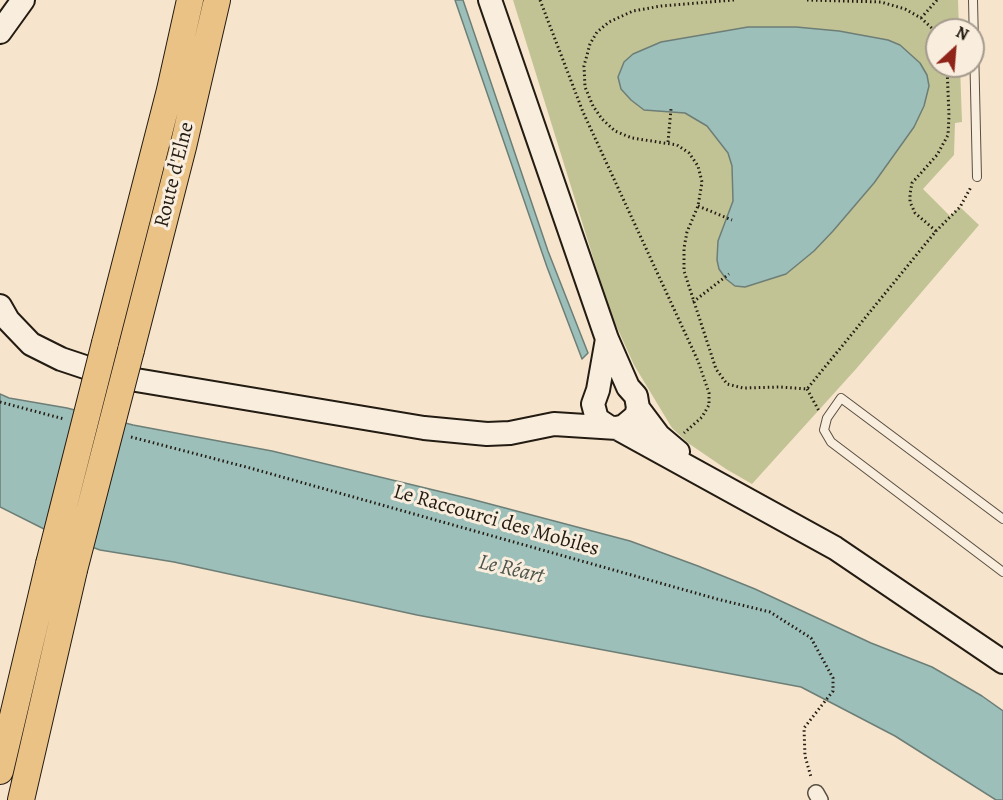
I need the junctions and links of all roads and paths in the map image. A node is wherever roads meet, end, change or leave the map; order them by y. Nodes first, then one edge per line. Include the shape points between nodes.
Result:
1 (23, 0) edge
2 (178, 0) edge
3 (190, 0) edge
4 (219, 0) edge
5 (489, 0) edge
6 (540, 0) edge
7 (734, 0) edge
8 (807, 0) edge
9 (937, 0) edge
10 (973, 0) edge
11 (921, 18) junction
12 (925, 22) edge
13 (0, 32) edge
14 (947, 78) edge
15 (671, 109) dead end
16 (668, 142) junction
17 (977, 177) joint
18 (698, 206) junction
19 (732, 220) dead end
20 (936, 231) junction
21 (729, 274) dead end
22 (693, 302) junction
23 (0, 306) edge
24 (106, 338) junction
25 (607, 339) junction
26 (628, 387) junction
27 (807, 389) junction
28 (596, 394) junction
29 (0, 402) edge
30 (638, 408) junction
31 (827, 418) junction
32 (64, 419) dead end
33 (554, 424) junction
34 (613, 428) junction
35 (129, 436) dead end
36 (659, 436) junction
37 (713, 483) junction
38 (1003, 519) edge
39 (1003, 572) edge
40 (1002, 660) edge
41 (43, 706) junction
42 (0, 771) edge
43 (818, 796) edge
44 (21, 800) edge
45 (29, 800) edge

1 - 13 main road
2 - 24 highway
3 - 24 highway, Route d'Elne
4 - 41 highway, Route d'Elne, bridge
5 - 25 main road
6 - 36 path via 583,112 698,361 709,393 710,405 694,425 678,438 668,428
7 - 16 path via 633,11 609,22 590,44 584,66 585,87 602,119 632,138
8 - 11 path via 881,2
9 - 11 path
10 - 17 lane
11 - 12 path
14 - 20 path via 948,135 937,155 912,183 910,194 915,213
15 - 16 path
16 - 18 path via 689,153 698,166 702,182
17 - 20 path via 960,207
18 - 19 path
18 - 22 path via 684,248 684,271
20 - 27 path
21 - 22 path
22 - 27 path via 716,369 727,384 742,388
23 - 33 main road via 31,344 112,376 424,428 487,434
24 - 42 highway, bridge
25 - 26 main road
25 - 28 main road
26 - 28 main road via 616,383 603,386
26 - 30 main road via 636,396
27 - 31 path
28 - 33 main road
28 - 34 main road via 593,404 597,418
29 - 32 path
30 - 34 main road via 631,422
30 - 36 main road
31 - 38 lane via 841,398
31 - 39 lane via 824,430 831,442
33 - 34 main road
34 - 37 main road
35 - 43 path, Le Raccourci des Mobiles via 770,612 811,638 833,678 833,691 804,728 805,756
36 - 37 main road
37 - 40 main road via 835,549
41 - 44 highway
41 - 45 highway

